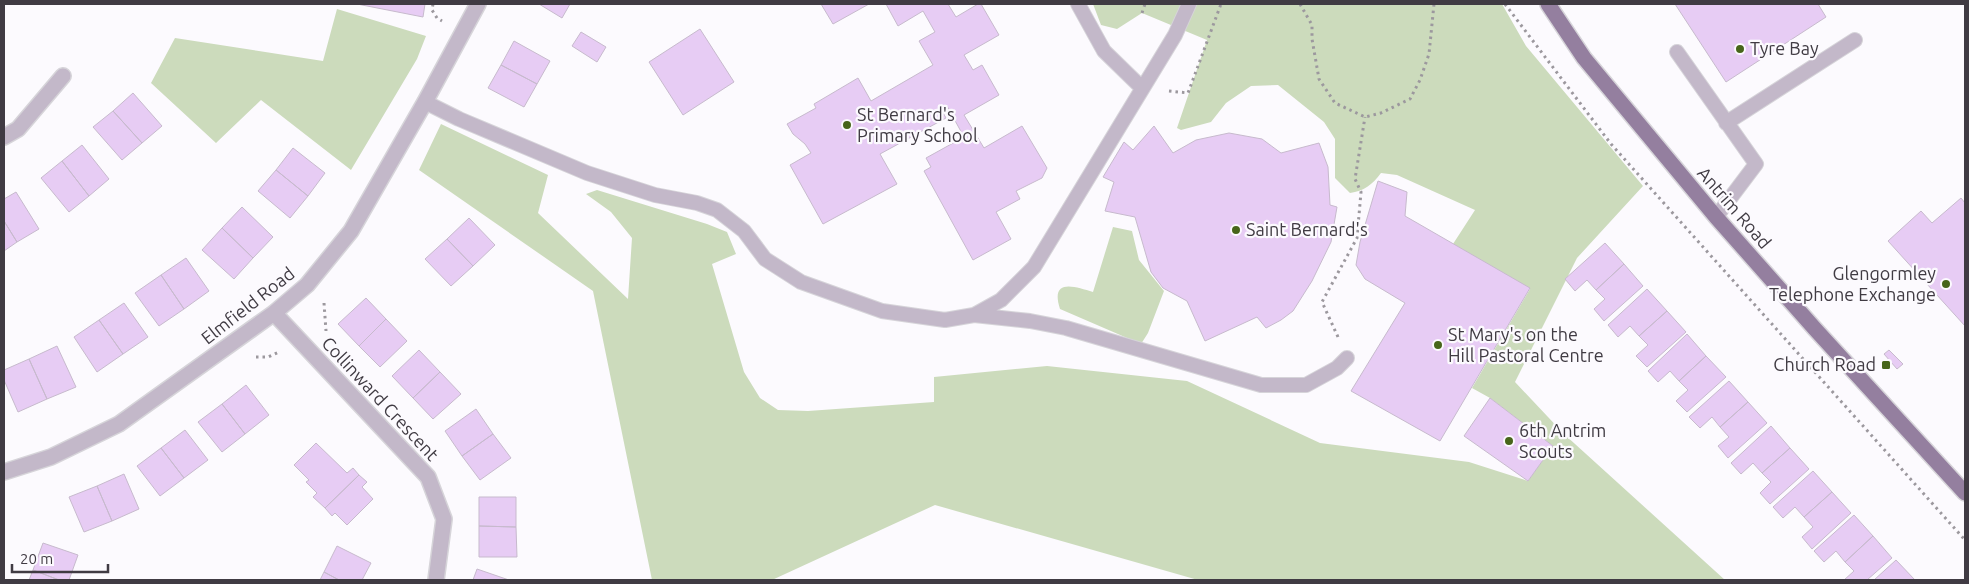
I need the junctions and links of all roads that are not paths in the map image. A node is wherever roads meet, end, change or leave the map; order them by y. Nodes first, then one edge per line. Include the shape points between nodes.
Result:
1 (478, 4) edge
2 (1078, 4) edge
3 (1189, 4) edge
4 (1548, 4) edge
5 (1855, 40) dead end
6 (1676, 52) dead end
7 (63, 76) dead end
8 (1142, 88) junction
9 (425, 102) junction
10 (1726, 123) junction
11 (4, 137) edge
12 (1716, 217) junction
13 (274, 313) junction
14 (974, 315) junction
15 (1347, 358) road end
16 (4, 472) edge
17 (1965, 493) edge
18 (436, 580) edge

1 - 9 street, Elmfield Road
2 - 8 lane via 1104,51
3 - 8 lane
4 - 12 main road, Antrim Road via 1584,58
5 - 10 lane
6 - 10 lane
7 - 11 street via 18,129
8 - 14 lane via 1034,268 1001,300
9 - 13 street, Elmfield Road via 351,231 306,285
9 - 14 lane via 587,172 656,195 717,210 744,232 765,259 801,282 882,311 945,320
10 - 12 lane via 1756,164
12 - 17 main road, Antrim Road
13 - 16 street, Elmfield Road via 119,424 51,457
13 - 18 street, Collinward Crescent via 428,477 444,519
14 - 15 lane via 1066,328 1261,385 1306,385 1337,368

